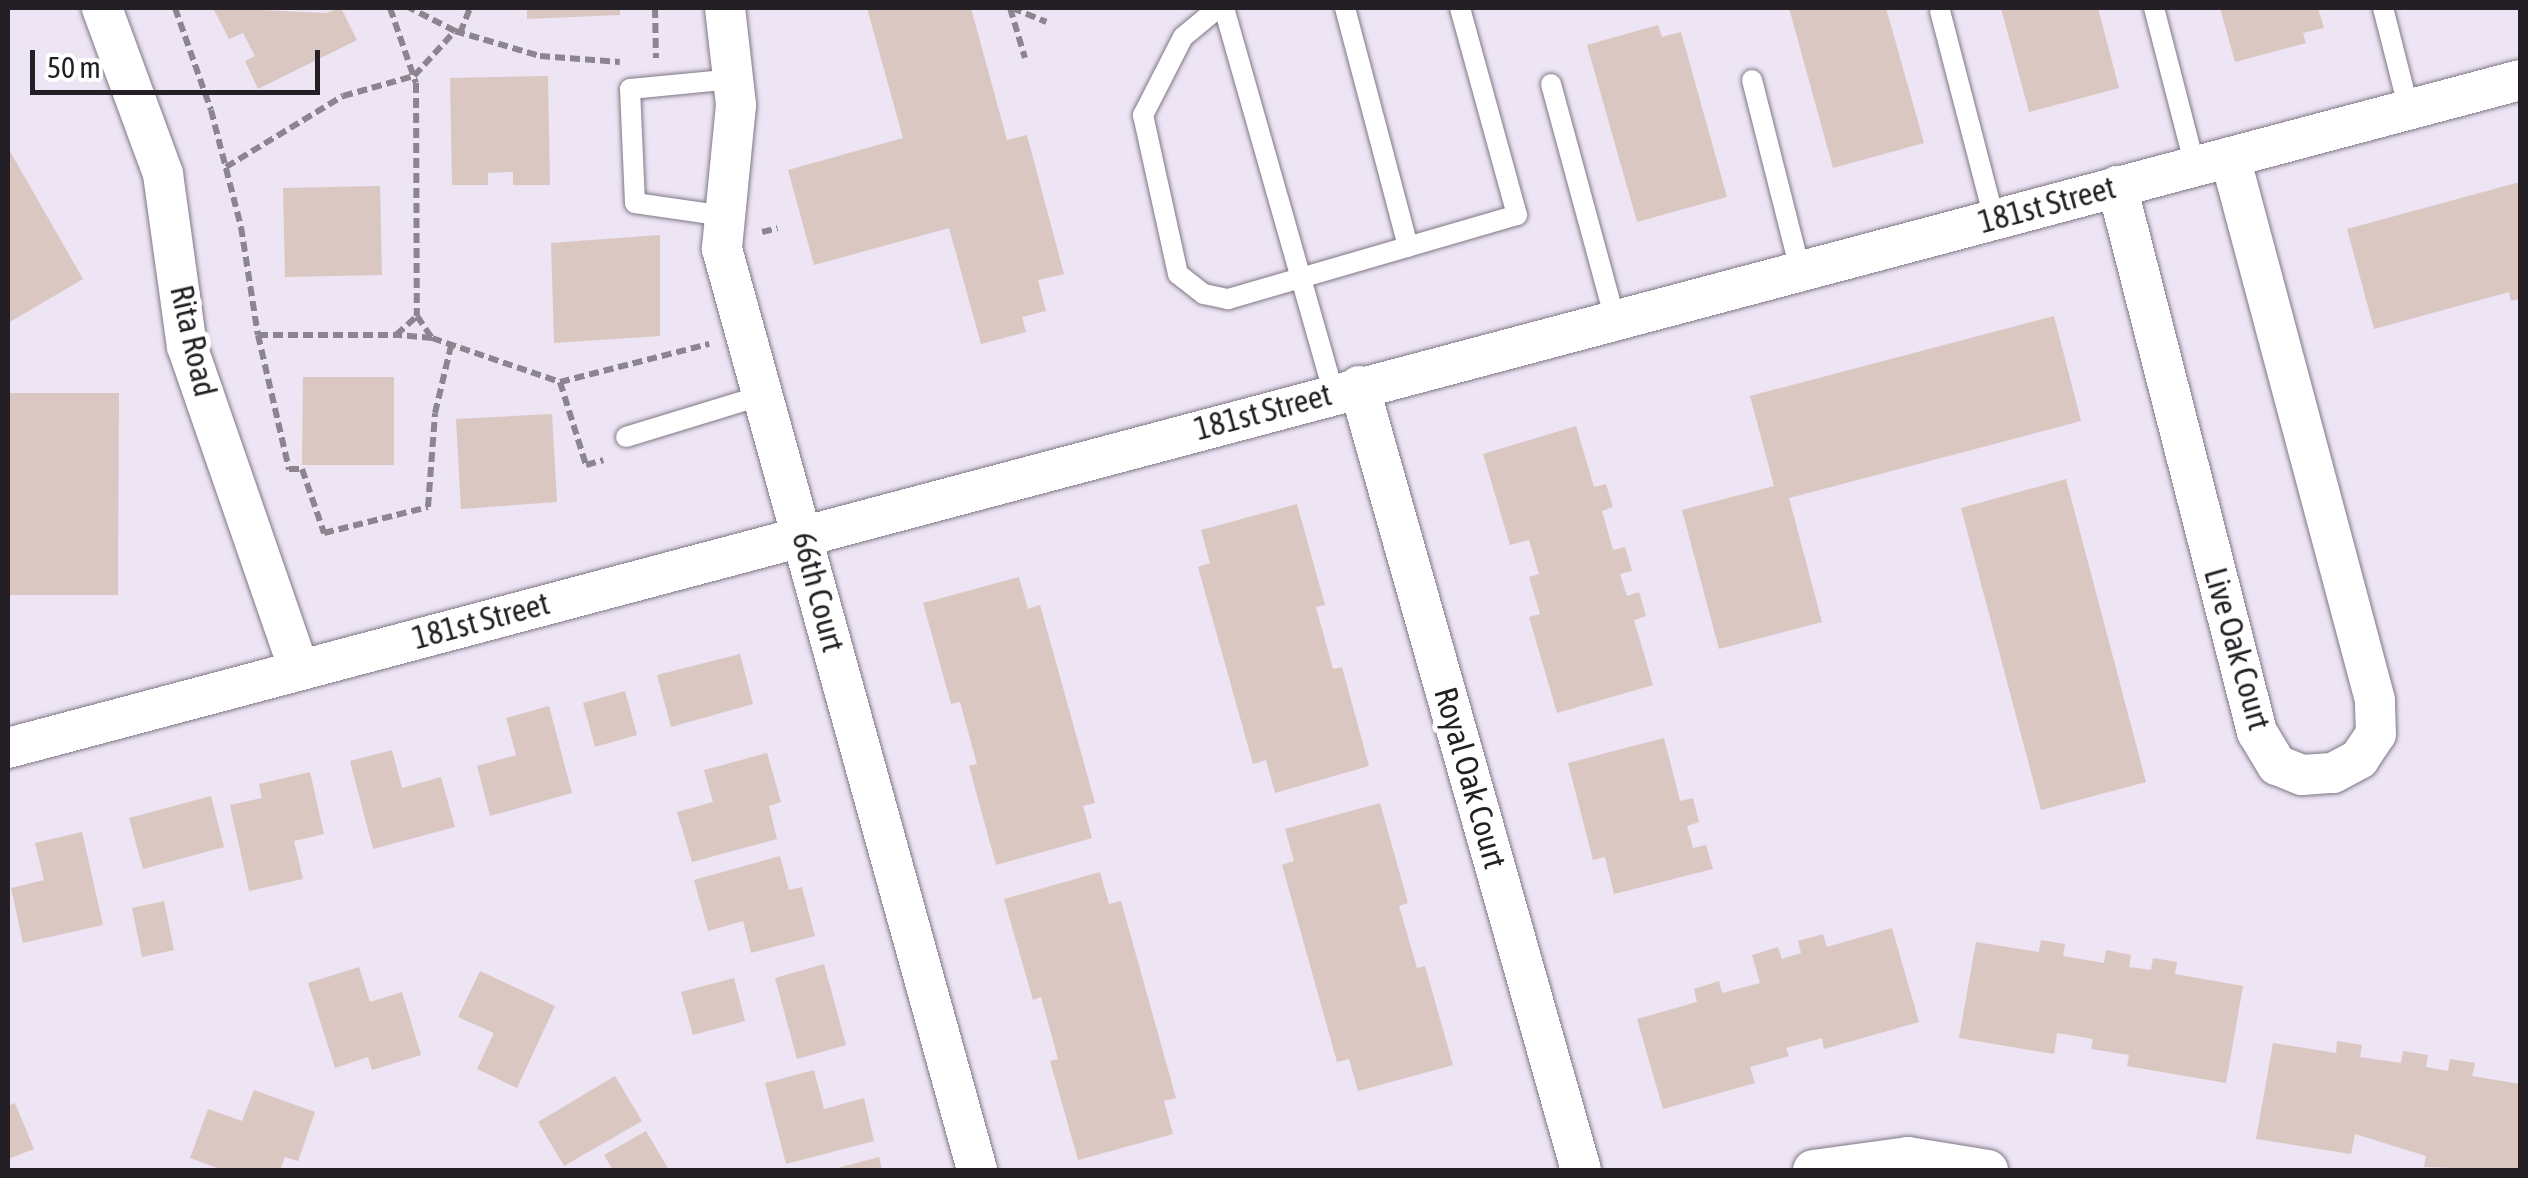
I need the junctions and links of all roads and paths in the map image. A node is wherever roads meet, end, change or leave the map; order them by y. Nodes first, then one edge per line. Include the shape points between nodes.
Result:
1 (102, 8) edge
2 (175, 8) edge
3 (390, 8) edge
4 (410, 8) edge
5 (470, 8) edge
6 (655, 8) edge
7 (725, 8) edge
8 (1011, 8) edge
9 (1222, 8) edge
10 (1344, 8) edge
11 (1460, 8) edge
12 (2154, 8) edge
13 (2383, 8) edge
14 (1940, 11) dead end
15 (1046, 22) dead end
16 (457, 32) junction
17 (1025, 58) dead end
18 (625, 62) dead end
19 (640, 63) dead end
20 (414, 76) junction
21 (734, 79) junction
22 (1752, 80) dead end
23 (2520, 80) edge
24 (1550, 84) dead end
25 (2408, 110) junction
26 (2213, 161) junction
27 (226, 168) junction
28 (2118, 186) junction
29 (725, 216) junction
30 (1994, 219) junction
31 (1408, 247) junction
32 (1800, 270) junction
33 (1302, 278) junction
34 (417, 316) junction
35 (1615, 319) junction
36 (258, 335) junction
37 (396, 335) junction
38 (432, 338) junction
39 (719, 341) dead end
40 (451, 346) junction
41 (560, 382) junction
42 (1347, 389) junction
43 (763, 395) junction
44 (626, 437) dead end
45 (604, 460) dead end
46 (803, 535) junction
47 (298, 670) junction
48 (8, 748) edge
49 (1891, 1165) edge
50 (977, 1170) edge
51 (1580, 1170) edge
52 (1813, 1170) edge
53 (1988, 1170) edge

1 - 47 street, Rita Road via 163,174 187,346
2 - 27 path
3 - 20 path
4 - 16 path
5 - 16 path
6 - 19 path via 656,64
7 - 21 street, 66th Court
8 - 15 path
8 - 17 path
9 - 33 lane
9 - 33 lane via 1183,38 1143,115 1178,274 1204,294 1228,300
10 - 31 lane
11 - 31 lane via 1517,214
12 - 26 lane
13 - 25 lane
14 - 30 lane
16 - 18 path via 540,56
16 - 20 path
20 - 27 path via 343,96
20 - 34 path
21 - 29 street, 66th Court
21 - 29 lane via 630,89 635,203
22 - 32 lane
23 - 25 street, 181st Street
24 - 35 lane
25 - 26 street, 181st Street
26 - 28 street, 181st Street
26 - 28 street, Live Oak Court via 2375,700 2376,734 2360,759 2333,773 2302,775 2277,764 2257,732
27 - 36 path
28 - 30 street, 181st Street
29 - 43 street, 66th Court via 722,249
30 - 32 street, 181st Street
31 - 33 lane
32 - 35 street, 181st Street
33 - 42 lane
34 - 37 path
34 - 38 path
35 - 42 street, 181st Street
36 - 37 path
36 - 40 path via 290,469 302,469 324,533 428,507 435,413
37 - 38 path
38 - 40 path
39 - 41 path
40 - 41 path
41 - 45 path via 586,464
42 - 46 street, 181st Street
42 - 51 street, Royal Oak Court
43 - 44 lane
43 - 46 street, 66th Court
46 - 47 street, 181st Street
46 - 50 street, 66th Court
47 - 48 street, 181st Street
49 - 52 street
49 - 53 street

